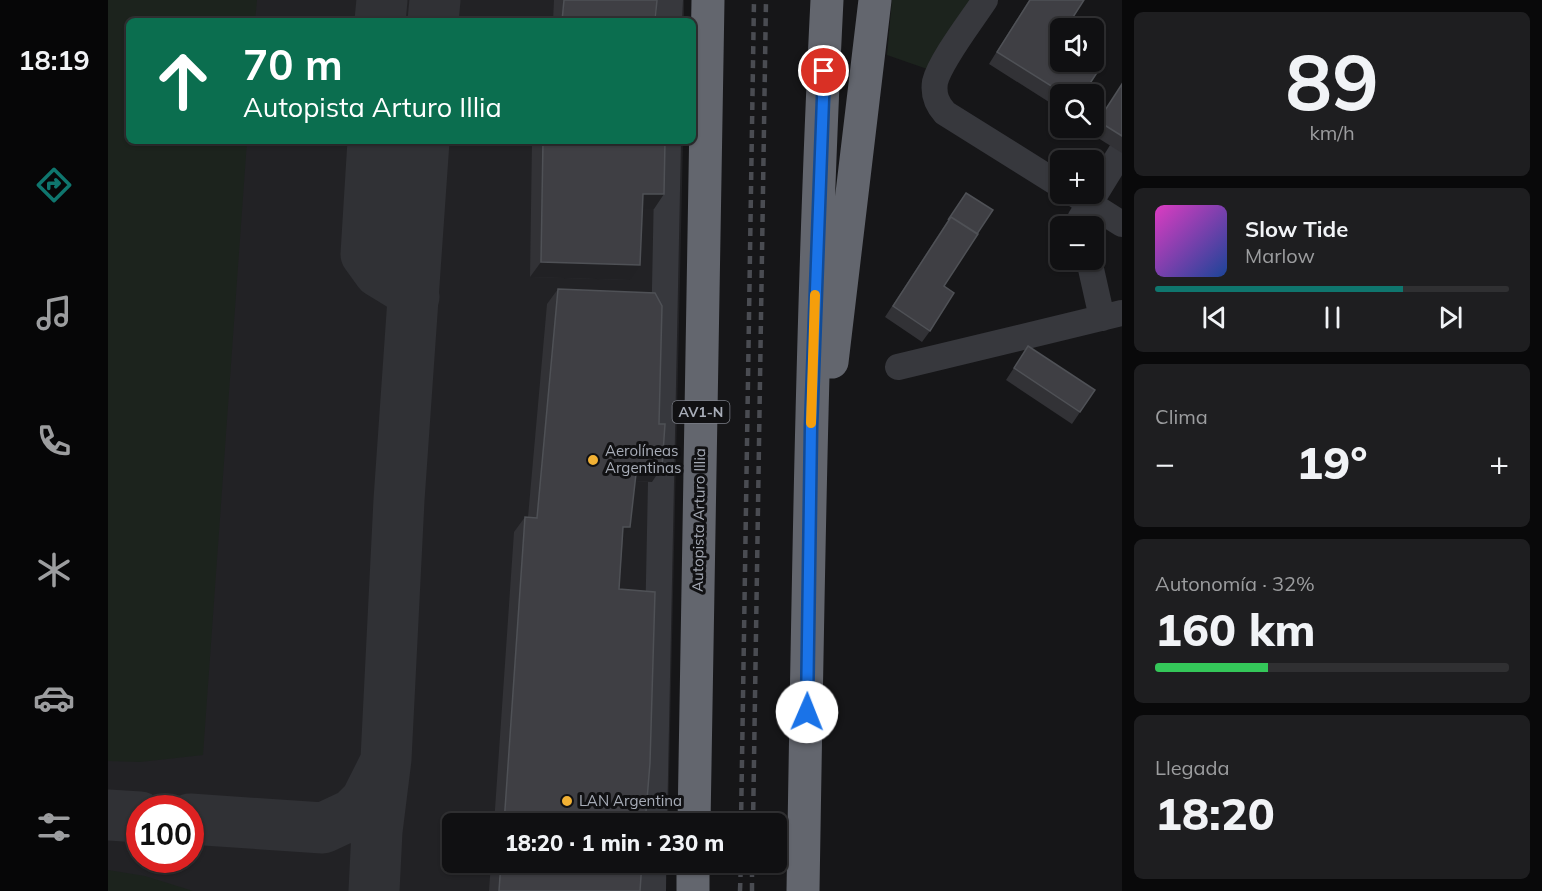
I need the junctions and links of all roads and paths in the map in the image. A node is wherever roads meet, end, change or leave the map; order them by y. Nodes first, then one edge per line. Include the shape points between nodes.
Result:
1 (670, 0) edge
2 (708, 0) edge
3 (827, 0) edge
4 (875, 0) edge
5 (985, 0) edge
6 (669, 18) edge
7 (668, 144) edge
8 (1121, 152) edge
9 (1050, 179) edge
10 (1081, 208) edge
11 (1122, 224) edge
12 (1093, 270) edge
13 (1112, 315) edge
14 (898, 367) dead end
15 (810, 527) junction
16 (654, 813) edge
17 (694, 813) edge
18 (653, 873) edge
19 (693, 873) edge
20 (653, 891) edge
21 (693, 891) edge
22 (804, 891) edge

1 - 6 lane
2 - 17 highway, Autopista Arturo Illia / AV1-N
3 - 15 highway
4 - 15 highway
5 - 9 lane via 940,70 935,83 937,104 945,113
7 - 16 lane
8 - 10 lane
10 - 11 lane
12 - 13 lane
13 - 14 lane
15 - 22 highway
18 - 20 lane
19 - 21 highway

